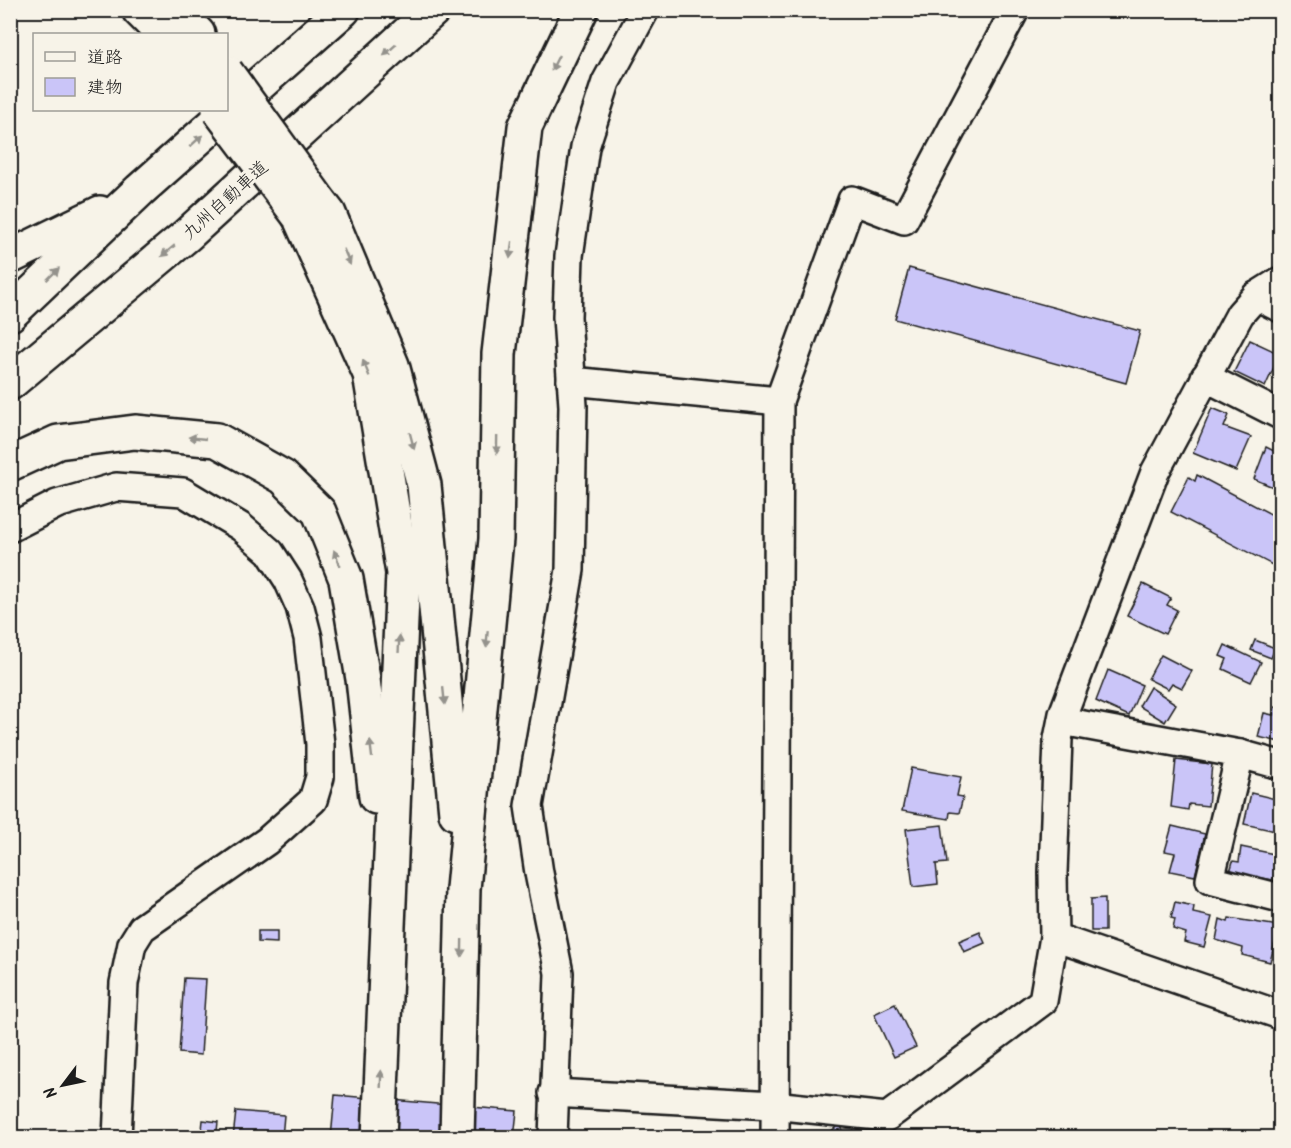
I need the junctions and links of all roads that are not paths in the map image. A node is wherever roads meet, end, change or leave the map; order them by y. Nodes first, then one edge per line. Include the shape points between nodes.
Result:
1 (139, 10) edge
2 (174, 10) edge
3 (343, 10) edge
4 (434, 10) edge
5 (581, 10) edge
6 (645, 10) edge
7 (1015, 10) edge
8 (162, 33) edge
9 (197, 33) edge
10 (228, 75) edge
11 (220, 111) edge
12 (140, 190) junction
13 (311, 210) junction
14 (10, 257) edge
15 (1281, 281) edge
16 (1256, 296) junction
17 (1281, 308) edge
18 (10, 314) edge
19 (1205, 377) junction
20 (571, 381) junction
21 (10, 383) edge
22 (779, 401) junction
23 (1281, 415) edge
24 (10, 464) edge
25 (10, 528) edge
26 (1062, 720) junction
27 (1240, 754) junction
28 (1281, 765) edge
29 (463, 889) junction
30 (388, 891) junction
31 (1281, 898) edge
32 (1054, 937) junction
33 (1281, 1015) edge
34 (553, 1093) junction
35 (773, 1105) junction
36 (117, 1137) edge
37 (379, 1137) edge
38 (457, 1137) edge
39 (553, 1137) edge
40 (775, 1137) edge

1 - 8 highway
2 - 9 highway
12 -> 3 highway
4 -> 21 highway, 九州自動車道 via 187,235
5 -> 29 highway via 525,126 499,354 496,539
6 - 20 street via 606,82 585,147 569,256
7 - 22 street via 904,219 852,201
10 - 13 highway, bridge
11 - 13 highway, bridge
12 - 14 highway via 80,226
18 -> 12 highway
13 -> 29 highway via 329,214 392,364 424,485
30 -> 13 highway via 403,573 370,374
15 - 16 street
16 - 17 street
16 - 19 street via 1239,314
19 - 23 street
19 - 26 street via 1155,472
20 - 22 street
20 - 34 street via 570,570 530,806 559,973
22 - 35 street
30 -> 24 highway via 363,680 346,579 319,512 283,477 217,440 135,432 58,442
25 - 36 street via 57,504 116,487 183,492 241,527 270,552 300,607 308,638 320,744 320,777 313,800 267,841 142,928 132,944 124,983
26 - 27 street
26 - 32 street via 1053,862
27 - 28 street
27 - 31 street via 1210,880
29 -> 38 highway
37 -> 30 highway
32 - 33 street
32 - 35 street via 1043,1001 887,1117
34 - 35 street
34 - 39 street
35 - 40 street

